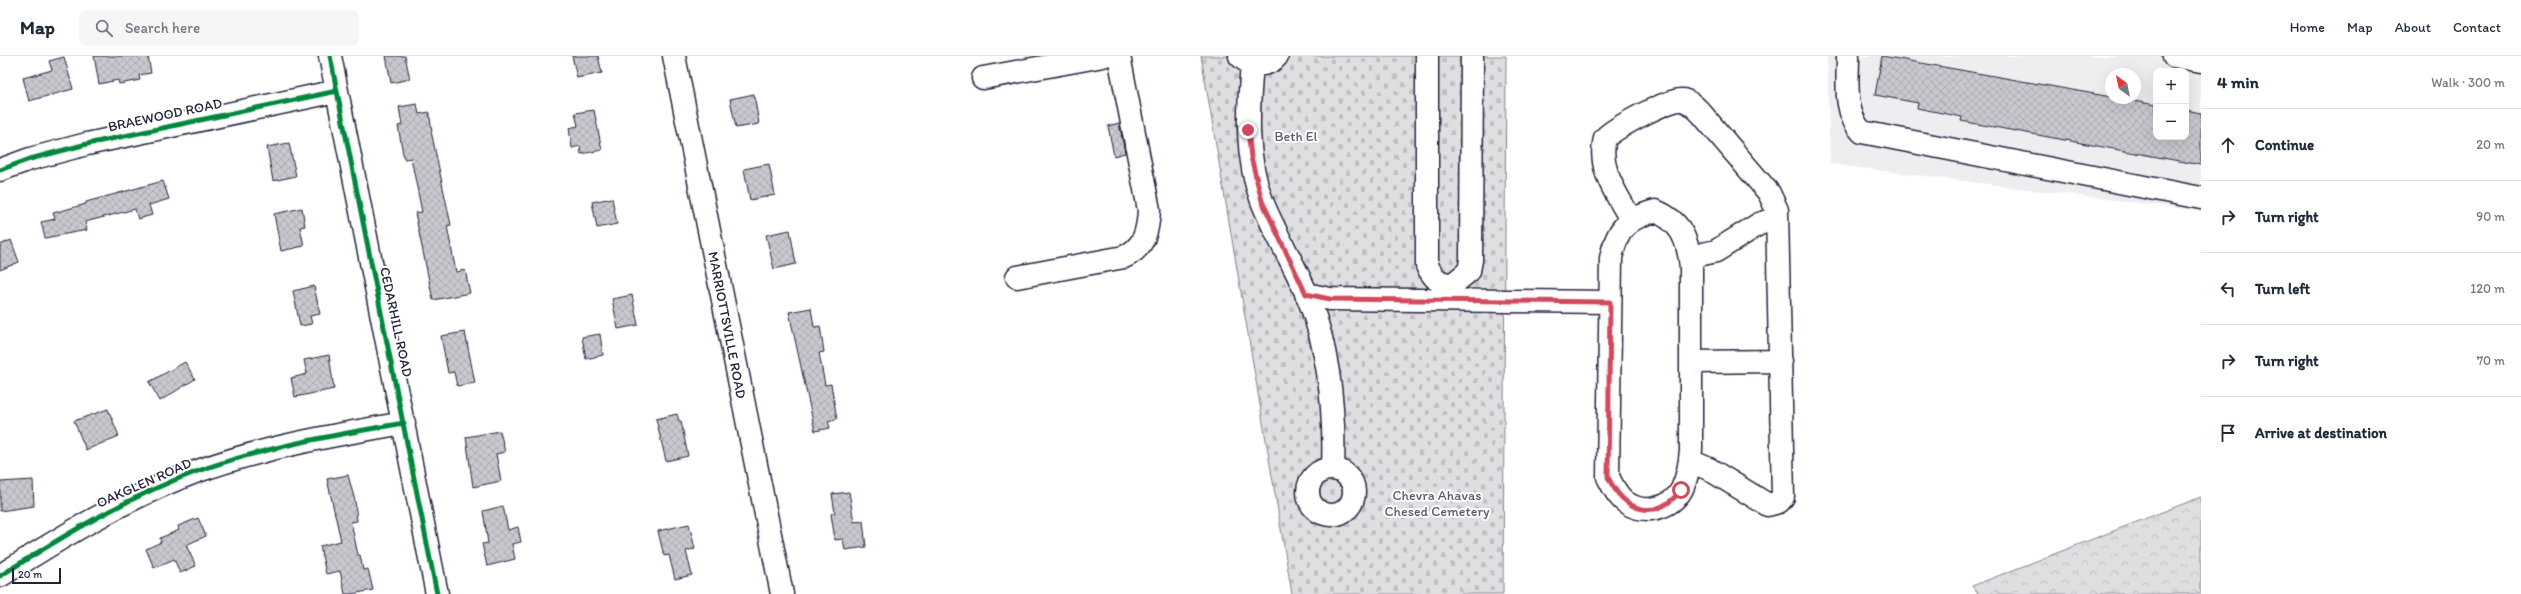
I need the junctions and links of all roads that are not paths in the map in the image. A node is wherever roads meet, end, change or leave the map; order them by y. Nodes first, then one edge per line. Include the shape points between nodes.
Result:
1 (330, 56) edge
2 (674, 56) edge
3 (1103, 56) edge
4 (1119, 56) edge
5 (1277, 56) edge
6 (1427, 56) edge
7 (1472, 56) edge
8 (1848, 56) edge
9 (2174, 56) edge
10 (1246, 60) edge
11 (2201, 61) edge
12 (983, 78) dead end
13 (337, 91) junction
14 (0, 170) edge
15 (2201, 198) edge
16 (1777, 218) junction
17 (1631, 220) junction
18 (1690, 257) junction
19 (1017, 277) dead end
20 (1447, 292) junction
21 (1306, 294) junction
22 (1610, 302) junction
23 (1781, 361) junction
24 (1691, 362) junction
25 (404, 423) junction
26 (1690, 461) junction
27 (1333, 469) dead end
28 (0, 576) edge
29 (437, 594) edge
30 (782, 594) edge

1 - 13 street, CEDARHILL ROAD
2 - 30 street, MARRIOTTSVILLE ROAD
3 - 12 street
4 - 19 street via 1149,210 1145,237 1133,253 1124,257
5 - 10 street via 1267,63
6 - 20 street via 1427,266
7 - 20 street via 1471,260 1468,271
8 - 15 street via 1849,105 1855,124 1862,132
9 - 11 street
10 - 21 street via 1248,130 1255,176 1262,201
13 - 14 street, BRAEWOOD ROAD via 87,144
13 - 25 street, CEDARHILL ROAD
16 - 17 street via 1777,210 1769,193 1701,113 1682,100 1622,125 1605,138 1602,160 1606,174
16 - 18 street via 1759,224 1716,251
16 - 23 street
17 - 18 street via 1655,211 1668,216 1684,234
17 - 22 street via 1615,238 1611,258
18 - 24 street
20 - 21 street via 1330,299
20 - 22 street
21 - 27 street via 1326,360 1334,418
22 - 26 street via 1608,477 1623,500 1634,507 1654,509 1673,500 1681,490 1689,472
23 - 24 street
23 - 26 street via 1784,492 1779,502 1768,505 1709,468
24 - 26 street
25 - 28 street, OAKGLEN ROAD via 303,440 197,472 98,516
25 - 29 street, CEDARHILL ROAD

